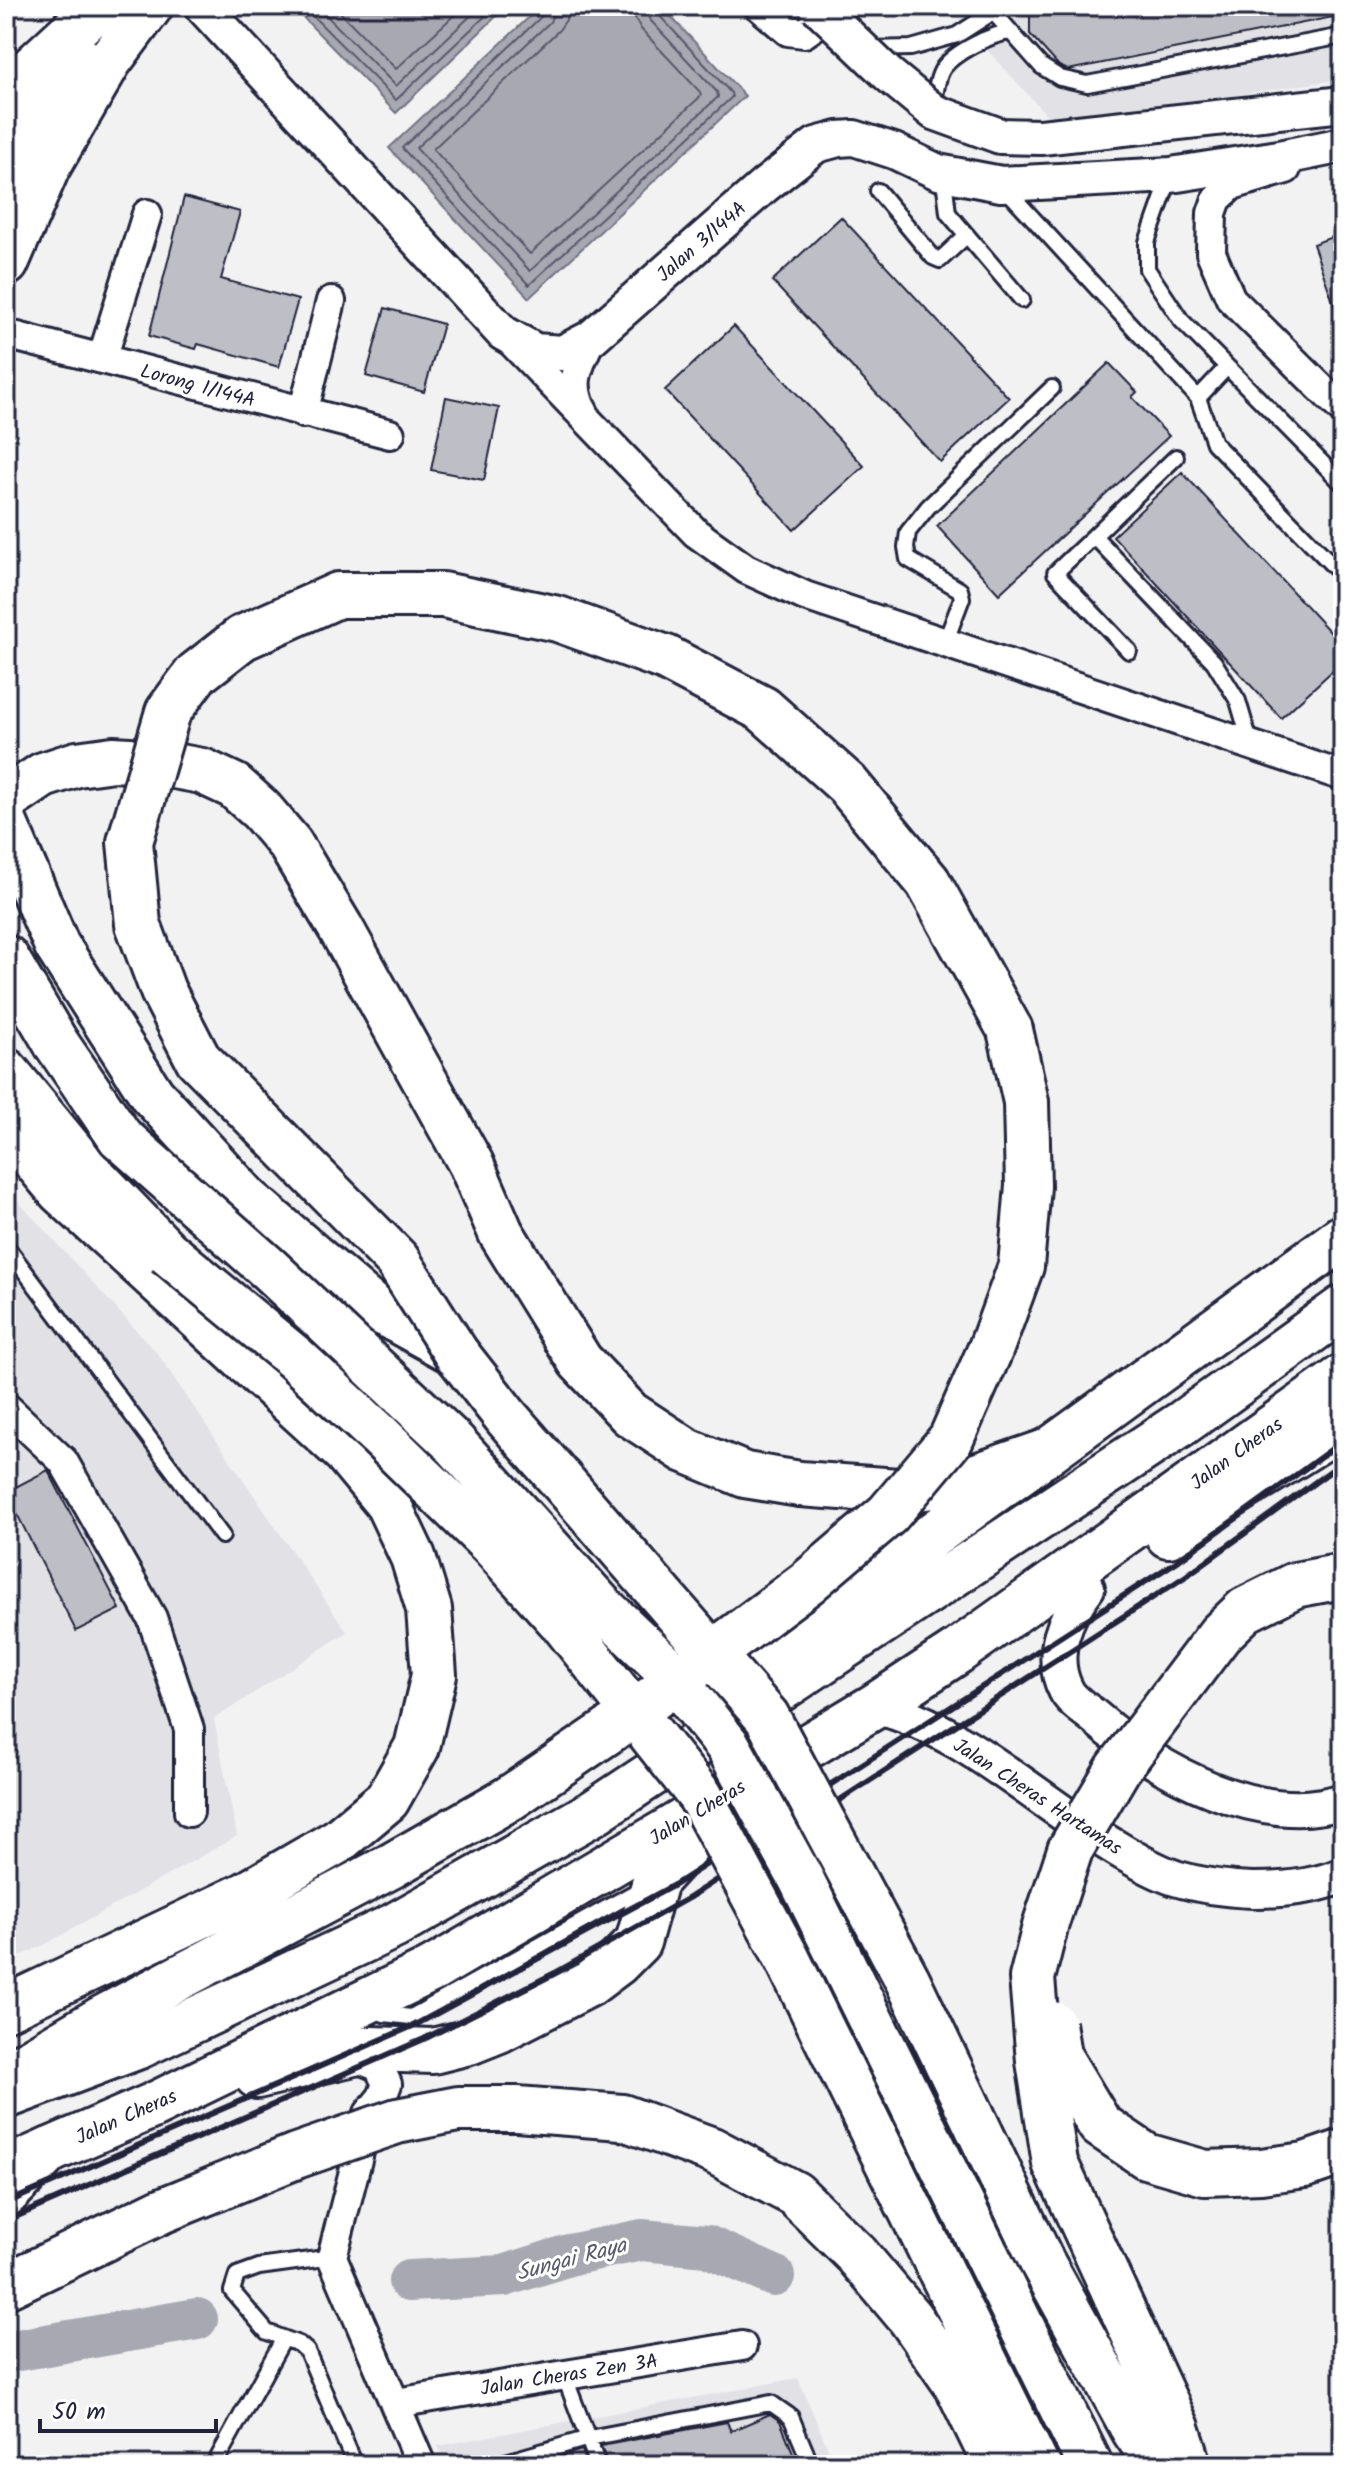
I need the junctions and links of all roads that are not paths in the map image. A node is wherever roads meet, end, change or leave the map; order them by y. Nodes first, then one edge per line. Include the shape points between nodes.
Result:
1 (89, 6) edge
2 (99, 6) edge
3 (132, 6) edge
4 (150, 6) edge
5 (202, 6) edge
6 (759, 6) edge
7 (817, 6) edge
8 (825, 6) edge
9 (990, 9) edge
10 (1011, 32) junction
11 (1343, 36) edge
12 (861, 49) junction
13 (6, 81) edge
14 (6, 103) edge
15 (1343, 104) edge
16 (934, 112) junction
17 (1343, 146) edge
18 (938, 172) junction
19 (1171, 175) junction
20 (6, 183) edge
21 (1001, 184) junction
22 (878, 191) dead end
23 (147, 214) dead end
24 (967, 235) junction
25 (6, 263) edge
26 (1022, 300) dead end
27 (331, 301) dead end
28 (503, 333) junction
29 (6, 334) edge
30 (591, 338) junction
31 (102, 359) junction
32 (1227, 367) junction
33 (1052, 388) dead end
34 (1198, 398) junction
35 (1343, 410) edge
36 (303, 413) junction
37 (586, 417) junction
38 (390, 434) dead end
39 (1176, 457) dead end
40 (1343, 484) edge
41 (1094, 536) junction
42 (1343, 576) edge
43 (945, 643) junction
44 (1129, 651) dead end
45 (1251, 746) junction
46 (1343, 776) edge
47 (6, 800) edge
48 (6, 826) edge
49 (6, 958) edge
50 (6, 1071) edge
51 (6, 1126) edge
52 (1343, 1237) edge
53 (6, 1246) edge
54 (1343, 1286) edge
55 (1343, 1308) edge
56 (1301, 1336) junction
57 (456, 1353) junction
58 (1343, 1377) edge
59 (6, 1407) edge
60 (1343, 1425) edge
61 (1046, 1452) junction
62 (222, 1536) dead end
63 (1343, 1548) edge
64 (1343, 1576) edge
65 (1087, 1588) junction
66 (957, 1652) junction
67 (875, 1706) junction
68 (747, 1781) junction
69 (1343, 1801) edge
70 (189, 1812) dead end
71 (593, 1813) junction
72 (1343, 1875) edge
73 (655, 1881) junction
74 (363, 2003) junction
75 (6, 2008) edge
76 (469, 2042) junction
77 (347, 2054) junction
78 (6, 2075) edge
79 (6, 2096) edge
80 (152, 2106) junction
81 (369, 2113) junction
82 (50, 2150) junction
83 (1343, 2152) edge
84 (6, 2169) edge
85 (6, 2194) edge
86 (332, 2257) junction
87 (6, 2286) edge
88 (283, 2340) junction
89 (742, 2346) dead end
90 (564, 2375) junction
91 (396, 2403) junction
92 (589, 2438) junction
93 (214, 2465) edge
94 (355, 2465) edge
95 (421, 2465) edge
96 (495, 2465) edge
97 (598, 2465) edge
98 (811, 2465) edge
99 (996, 2465) edge
100 (1036, 2465) edge
101 (1090, 2465) edge
102 (1158, 2465) edge
103 (1189, 2465) edge

1 - 13 street
2 - 14 highway via 31,69
3 - 20 highway via 36,120
4 - 25 highway via 109,61 47,168
5 - 28 street, Jalan 3/144A
6 - 8 street via 788,31 804,33 821,21
7 - 12 street, bridge
9 - 10 lane
9 - 12 lane via 957,35 911,48
10 - 11 lane via 1041,66 1060,78 1087,84
10 - 16 lane via 969,47 943,68
12 - 16 street, bridge
15 - 16 street, bridge via 1041,137 1000,136
17 - 19 street, Jalan 3/144A
17 - 35 street via 1232,185 1217,199 1212,213 1211,253 1231,299
18 - 21 street, Jalan 3/144A
18 - 24 lane via 948,213
18 - 30 street, Jalan 3/144A via 854,138 816,145
19 - 21 street, Jalan 3/144A
19 - 32 lane via 1147,242 1147,269 1181,320
21 - 34 lane
22 - 24 lane via 933,257 940,260
23 - 31 street
24 - 26 lane
27 - 36 street
28 - 30 street, Jalan 3/144A via 535,351 562,353
28 - 37 street
29 - 31 street, Lorong 1/144A
30 - 37 street via 575,375 577,400
31 - 36 street, Lorong 1/144A
32 - 34 lane
32 - 40 lane
33 - 43 lane via 908,532 908,559 960,590 962,598
34 - 42 lane via 1214,443
36 - 38 street, Lorong 1/144A
37 - 43 street via 696,533 746,569 805,596
39 - 41 lane
41 - 44 lane via 1055,573
41 - 45 lane via 1214,662 1238,701
43 - 45 street
45 - 46 street
47 - 61 highway via 43,775 113,759 202,771 234,786 261,810 290,844 340,927 463,1150 501,1233 580,1361 630,1414 685,1450 745,1475 898,1491 959,1482
48 - 57 highway via 57,946 152,1095 248,1200 371,1306
49 - 101 highway, bridge via 120,1137 453,1442 601,1606 662,1664 728,1746 801,1879
50 - 100 highway, bridge via 83,1165 167,1252 295,1358 493,1546 565,1626 700,1796 787,1958
51 - 75 highway via 60,1191 345,1452 388,1504 413,1557 429,1609 434,1675 417,1747 387,1800 338,1841 245,1895
52 - 61 highway
53 - 62 lane
54 - 56 highway
55 - 56 highway
56 - 71 highway via 1184,1422
57 - 78 highway, bridge via 397,1260 198,1059 163,991 138,924 130,842 168,712 196,674 242,638 338,595 443,595 558,619 666,658 763,709 847,784 928,882 1010,1030 1026,1102 1028,1186 1021,1266 951,1439 888,1514 795,1592 510,1798
57 - 102 highway, bridge via 767,1717 907,1979 1042,2262
58 - 66 highway, Jalan Cheras
59 - 70 street via 63,1461 152,1618 189,1729
60 - 65 highway
61 - 71 highway via 805,1628
63 - 83 highway, bridge via 1266,1613 1118,1803 1058,1926 1046,1984 1058,2055 1100,2125 1146,2156 1205,2173 1305,2165
64 - 103 highway, bridge via 1295,1585 1245,1610 1220,1634 1118,1769 1070,1850 1032,1978 1055,2163 1177,2428
65 - 66 highway via 1031,1625
65 - 69 street via 1071,1609 1057,1654 1066,1691 1112,1732 1192,1783 1255,1804 1324,1807
66 - 67 highway, Jalan Cheras
67 - 68 highway, Jalan Cheras
67 - 72 street, Jalan Cheras Hartamas via 906,1714 954,1740 1078,1825 1175,1878 1223,1889 1270,1890
68 - 73 highway
68 - 74 highway, Jalan Cheras via 433,1969
71 - 79 highway via 394,1926 139,2046
73 - 74 lane via 411,2017 384,2014
73 - 76 highway via 638,1942 617,1963 589,1984
74 - 80 highway, Jalan Cheras
76 - 77 highway via 433,2051 370,2049
76 - 81 street via 411,2065
77 - 80 highway
77 - 81 street via 379,2067 385,2075 382,2097
80 - 82 highway, Jalan Cheras
81 - 86 street
82 - 84 highway, Jalan Cheras
82 - 85 highway
86 - 88 lane via 237,2275 232,2291 267,2332
86 - 91 street
87 - 99 highway, bridge via 161,2211 397,2121 458,2109 622,2117 712,2150 795,2194 910,2318 958,2387
88 - 93 lane
88 - 94 lane via 307,2351
89 - 90 street, Jalan Cheras Zen 3A
90 - 91 street, Jalan Cheras Zen 3A
90 - 92 lane
91 - 95 street
92 - 96 lane
92 - 97 lane
92 - 98 lane via 771,2403 791,2417

